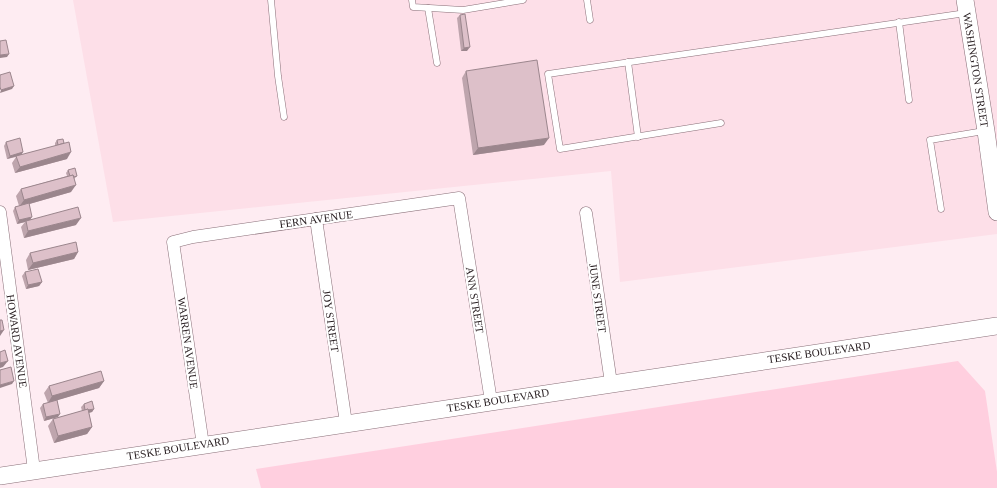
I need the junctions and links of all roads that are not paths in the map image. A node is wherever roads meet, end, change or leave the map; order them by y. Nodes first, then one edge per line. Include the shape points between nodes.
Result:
1 (271, 0) edge
2 (412, 0) edge
3 (523, 0) edge
4 (587, 0) edge
5 (966, 6) edge
6 (428, 8) junction
7 (590, 20) dead end
8 (899, 22) junction
9 (628, 62) junction
10 (437, 63) dead end
11 (910, 100) dead end
12 (284, 117) dead end
13 (721, 123) dead end
14 (638, 137) junction
15 (988, 139) junction
16 (459, 198) joint
17 (941, 209) dead end
18 (0, 212) edge
19 (997, 212) edge
20 (586, 213) dead end
21 (316, 219) junction
22 (173, 242) joint
23 (997, 326) edge
24 (611, 383) junction
25 (491, 401) junction
26 (346, 423) junction
27 (204, 444) junction
28 (34, 470) junction
29 (0, 476) edge

1 - 12 lane
2 - 6 lane via 413,7
3 - 6 lane via 462,10
4 - 7 lane
5 - 8 lane
5 - 15 street, WASHINGTON STREET
6 - 10 lane
8 - 9 lane
8 - 11 lane
9 - 14 lane
9 - 14 lane via 548,74 560,150
13 - 14 lane
15 - 17 lane via 930,140
15 - 19 street, WASHINGTON STREET
16 - 21 street, FERN AVENUE
16 - 25 street, ANN STREET
18 - 28 street, HOWARD AVENUE
20 - 24 street, JUNE STREET
21 - 22 street, FERN AVENUE
21 - 26 street, JOY STREET
22 - 27 street, WARREN AVENUE
23 - 24 street, TESKE BOULEVARD
24 - 25 street, TESKE BOULEVARD
25 - 26 street, TESKE BOULEVARD
26 - 27 street, TESKE BOULEVARD
27 - 28 street, TESKE BOULEVARD
28 - 29 street, TESKE BOULEVARD

